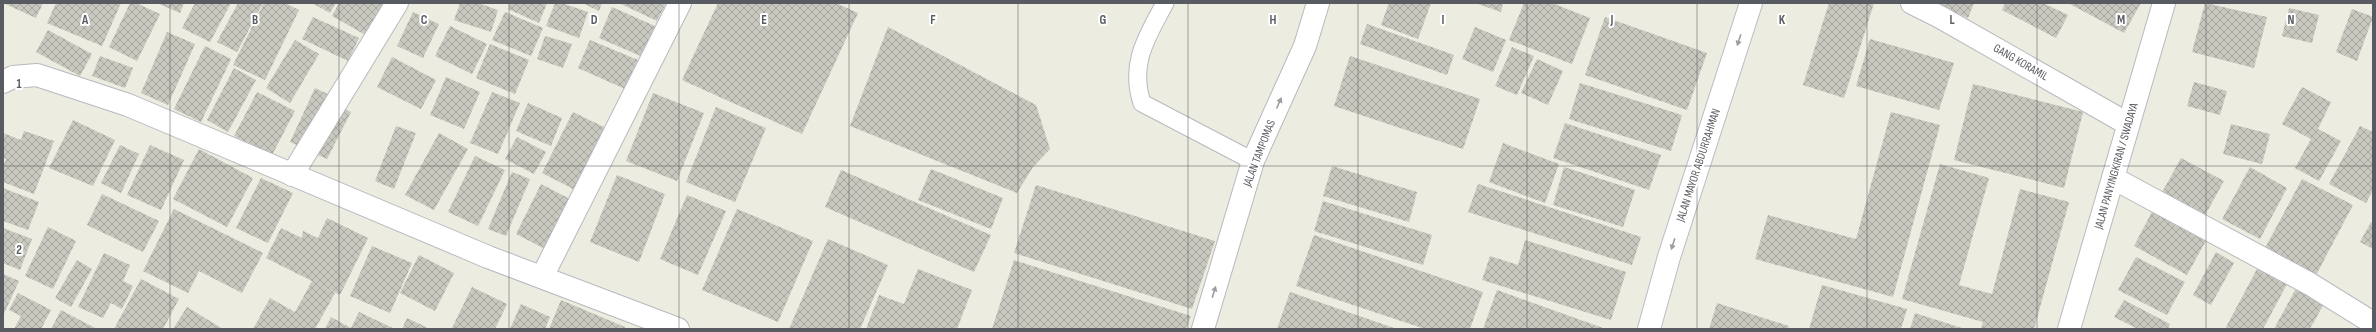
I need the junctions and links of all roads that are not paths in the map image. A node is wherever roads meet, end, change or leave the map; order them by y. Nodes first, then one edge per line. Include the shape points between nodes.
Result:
1 (397, 3) edge
2 (680, 3) edge
3 (1165, 3) edge
4 (1318, 3) edge
5 (1751, 3) edge
6 (1912, 3) edge
7 (2164, 3) edge
8 (3, 82) edge
9 (2128, 124) junction
10 (1253, 161) junction
11 (292, 175) junction
12 (2112, 178) junction
13 (542, 277) junction
14 (2373, 323) edge
15 (678, 329) edge
16 (1203, 329) edge
17 (1650, 329) edge
18 (2070, 329) edge

1 - 11 street
2 - 13 street
3 - 10 lane via 1141,48 1137,87 1142,103
10 -> 4 street, JALAN TAMPOMAS via 1305,46
5 -> 17 street, JALAN MAYOR ABDURRAHMAN via 1669,257
6 - 9 street, GANG KORAMIL
7 - 9 street, JALAN PANYINGKIRAN / SWADAYA
8 - 11 street via 13,77 36,75 128,105
9 - 12 street, JALAN PANYINGKIRAN / SWADAYA
16 -> 10 street, JALAN TAMPOMAS
11 - 13 street
12 - 14 street via 2310,284
12 - 18 street, JALAN PANYINGKIRAN / SWADAYA
13 - 15 street

